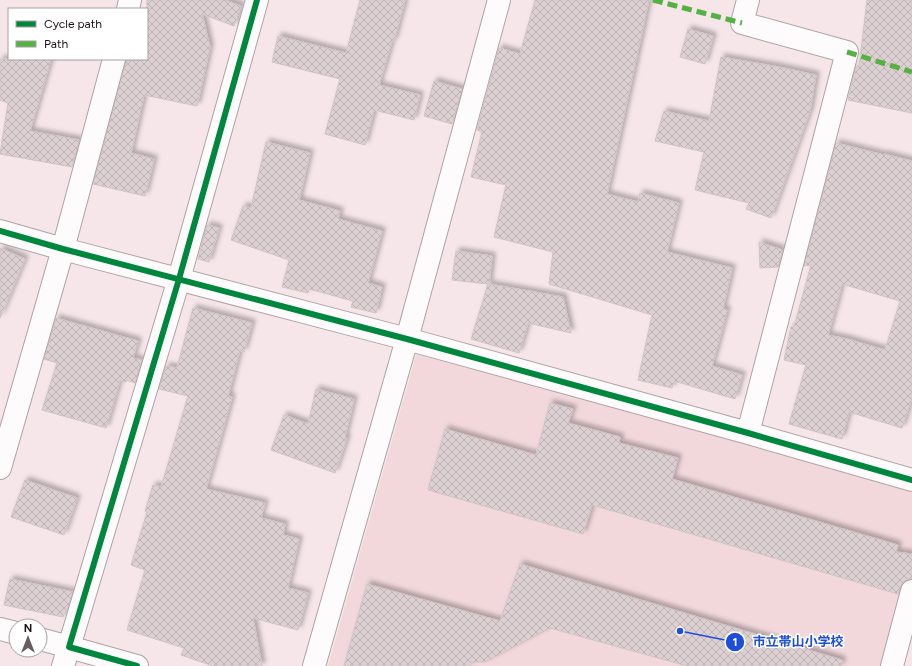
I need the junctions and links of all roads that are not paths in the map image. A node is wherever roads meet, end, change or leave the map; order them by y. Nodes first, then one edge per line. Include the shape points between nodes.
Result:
1 (256, 0) edge
2 (499, 0) edge
3 (748, 0) edge
4 (114, 60) edge
5 (0, 231) edge
6 (63, 249) junction
7 (179, 279) junction
8 (407, 339) junction
9 (748, 433) junction
10 (0, 468) edge
11 (912, 480) edge
12 (912, 591) edge
13 (48, 644) edge
14 (66, 656) edge
15 (137, 666) edge
16 (314, 666) edge
17 (892, 666) edge

1 - 7 street
2 - 8 street
3 - 9 street via 742,23 848,52
4 - 6 street
5 - 6 street
6 - 7 street
6 - 10 street
7 - 8 street
7 - 14 street
8 - 9 street
8 - 16 street
9 - 11 street
12 - 17 street
13 - 14 street
14 - 15 street

